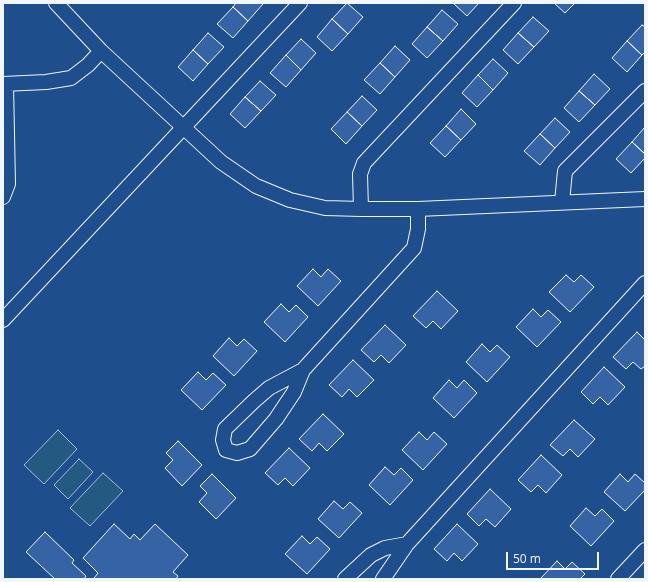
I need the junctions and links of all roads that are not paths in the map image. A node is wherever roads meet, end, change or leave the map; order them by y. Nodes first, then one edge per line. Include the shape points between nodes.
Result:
1 (56, 3) edge
2 (300, 3) edge
3 (514, 3) edge
4 (101, 51) junction
5 (4, 84) edge
6 (645, 91) edge
7 (5, 123) edge
8 (184, 127) junction
9 (3, 197) edge
10 (645, 199) edge
11 (562, 202) junction
12 (418, 208) junction
13 (361, 209) junction
14 (645, 283) edge
15 (3, 320) edge
16 (303, 370) junction
17 (407, 544) junction
18 (645, 550) edge
19 (345, 579) edge
20 (383, 579) edge
21 (618, 579) edge

1 - 4 street
2 - 8 street
3 - 13 street via 364,163 360,174
4 - 5 street via 71,78
4 - 8 street
5 - 7 street
6 - 11 street via 565,171
7 - 9 street via 8,184
8 - 13 street via 221,162 256,186 290,200 325,208
8 - 15 street
10 - 11 street
11 - 12 street
12 - 13 street
12 - 16 street via 418,229 414,248
14 - 17 street
16 - 16 street via 269,388 225,430 223,440 226,450 238,453 250,450 294,392
17 - 19 street via 385,548 371,555
17 - 20 street
18 - 21 street

